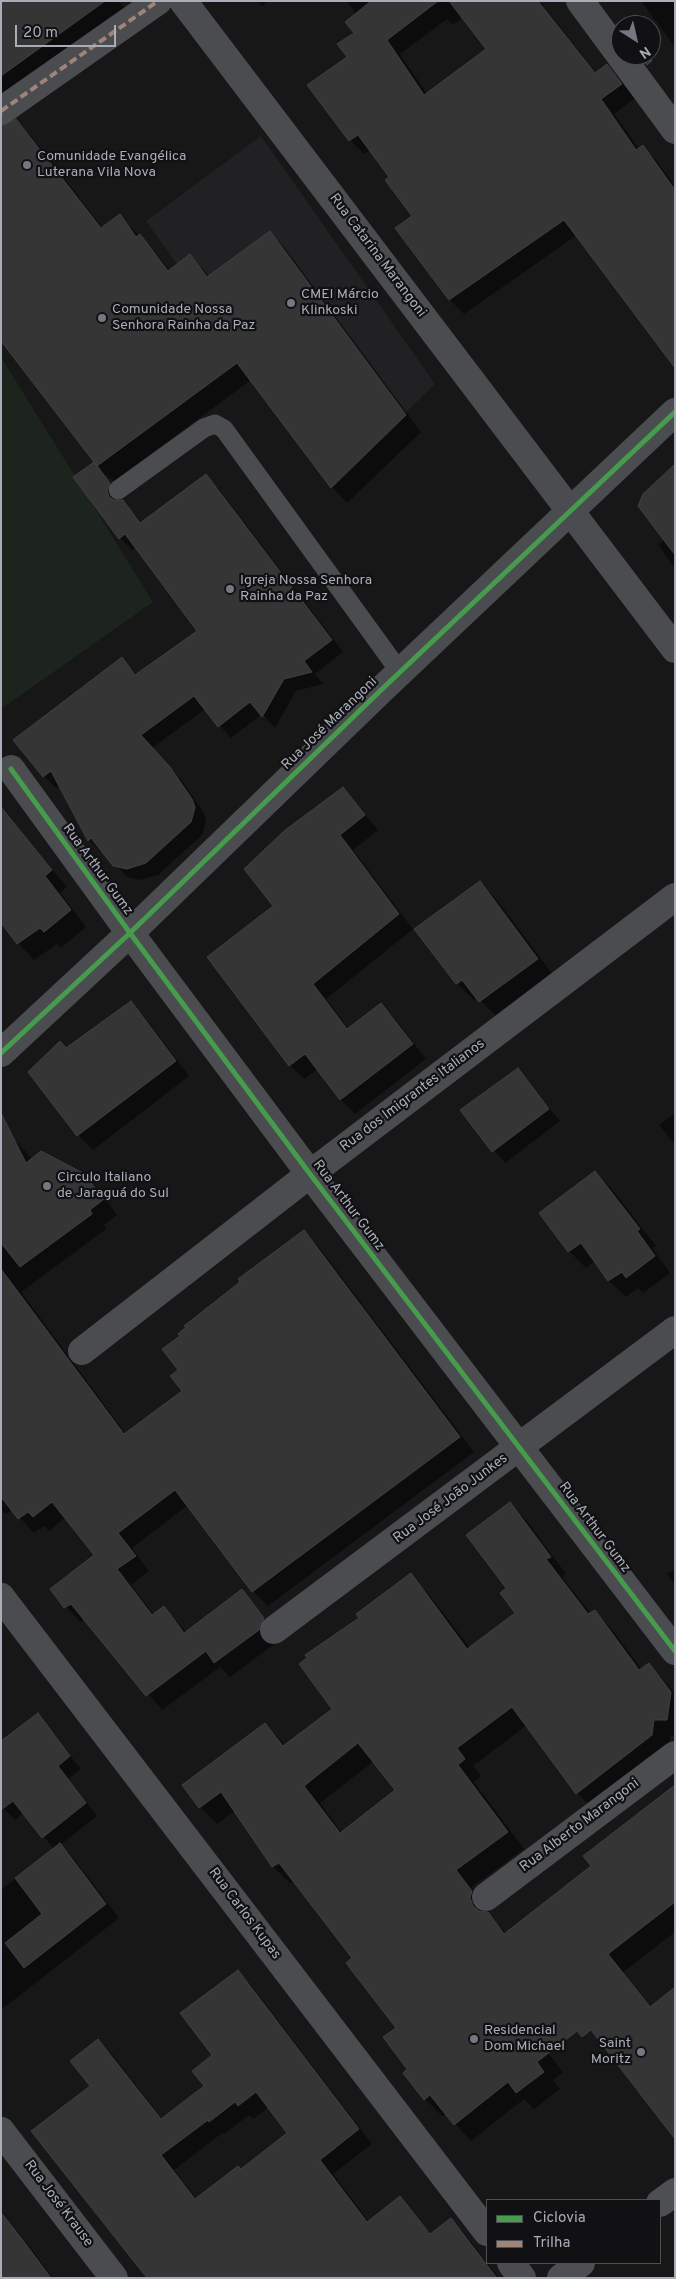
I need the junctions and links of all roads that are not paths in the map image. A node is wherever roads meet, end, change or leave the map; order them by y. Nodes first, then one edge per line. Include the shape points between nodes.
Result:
1 (158, 1) edge
2 (183, 1) edge
3 (580, 1) edge
4 (1, 111) edge
5 (675, 130) edge
6 (675, 412) edge
7 (118, 490) dead end
8 (571, 511) junction
9 (675, 649) edge
10 (400, 672) junction
11 (11, 769) dead end
12 (675, 897) edge
13 (130, 933) junction
14 (1, 1053) edge
15 (310, 1174) junction
16 (675, 1330) edge
17 (82, 1351) dead end
18 (519, 1448) junction
19 (1, 1597) edge
20 (274, 1630) dead end
21 (675, 1651) edge
22 (675, 1755) edge
23 (486, 1897) dead end
24 (1, 2131) edge
25 (675, 2192) edge
26 (661, 2202) edge
27 (486, 2231) edge
28 (511, 2264) edge
29 (579, 2264) edge
30 (114, 2278) edge
31 (522, 2278) edge
32 (561, 2278) edge

1 - 4 street
2 - 8 street, Rua Catarina Marangoni
3 - 5 street
6 - 8 street, Rua José Marangoni
7 - 10 lane via 204,428 215,424 224,429
8 - 9 street, Rua Catarina Marangoni
8 - 10 street, Rua José Marangoni
10 - 13 street, Rua José Marangoni
11 - 13 street, Rua Arthur Gumz
12 - 15 street, Rua dos Imigrantes Italianos
13 - 14 street, Rua José Marangoni
13 - 15 street, Rua Arthur Gumz
15 - 17 street, Rua dos Imigrantes Italianos
15 - 18 street, Rua Arthur Gumz
16 - 18 street, Rua José João Junkes
18 - 20 street, Rua José João Junkes
18 - 21 street, Rua Arthur Gumz
19 - 27 street, Rua Carlos Kupas
22 - 23 street, Rua Alberto Marangoni
24 - 30 street, Rua José Krause
25 - 26 main road
28 - 31 street
29 - 32 main road

